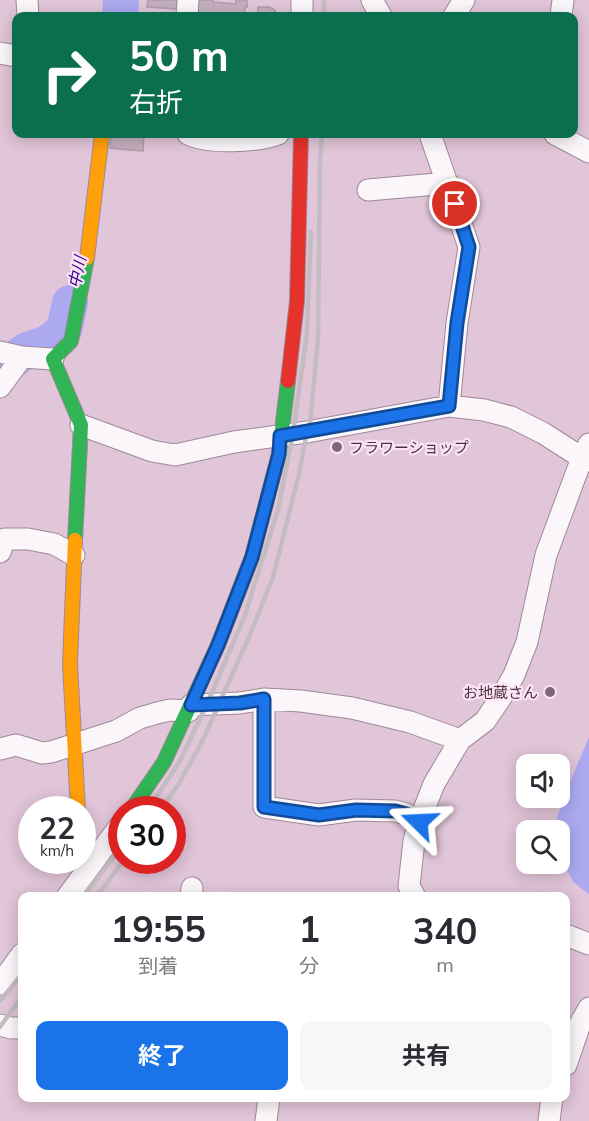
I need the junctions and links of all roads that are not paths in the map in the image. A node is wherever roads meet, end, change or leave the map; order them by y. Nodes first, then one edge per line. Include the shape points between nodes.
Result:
1 (102, 138) edge
2 (202, 138) edge
3 (268, 138) edge
4 (301, 138) edge
5 (431, 138) edge
6 (563, 138) edge
7 (589, 152) edge
8 (448, 183) junction
9 (368, 190) dead end
10 (0, 352) edge
11 (22, 357) junction
12 (53, 359) junction
13 (0, 387) edge
14 (449, 406) junction
15 (81, 425) junction
16 (280, 436) junction
17 (587, 454) edge
18 (0, 552) edge
19 (74, 555) junction
20 (264, 699) junction
21 (190, 708) junction
22 (460, 740) junction
23 (74, 744) junction
24 (0, 749) edge
25 (77, 796) edge
26 (141, 796) edge
27 (419, 822) junction
28 (108, 839) edge
29 (96, 853) edge
30 (79, 874) edge
31 (70, 892) edge
32 (412, 892) edge
33 (570, 937) edge
34 (589, 944) edge
35 (18, 959) edge
36 (0, 984) edge
37 (589, 1008) edge
38 (0, 1025) edge
39 (18, 1028) edge
40 (570, 1053) edge
41 (268, 1102) edge
42 (551, 1102) edge
43 (266, 1121) edge
44 (549, 1121) edge

1 - 12 street via 86,267 71,341
2 - 3 street via 233,142
4 - 16 street via 297,301
5 - 8 street
6 - 7 street
8 - 9 street
8 - 14 street via 469,247
10 - 11 street
11 - 12 street
11 - 13 street
12 - 15 street
14 - 16 street
14 - 17 street via 511,417
15 - 16 street via 152,451 175,455
15 - 19 street
16 - 21 street via 279,454 252,557
17 - 22 street via 546,555 527,642 514,675 484,721
18 - 19 street via 5,539 28,539 54,544
19 - 23 street via 70,664
20 - 21 street
20 - 22 street via 352,708 410,722
20 - 27 street via 264,807 319,815 356,810 395,811
21 - 23 street via 140,718 116,731
21 - 26 street via 164,762
22 - 27 street via 434,784
23 - 24 street via 42,753 16,745
23 - 25 street
27 - 32 street via 409,886
28 - 29 street
30 - 31 street
33 - 34 street
35 - 36 street
37 - 40 street
38 - 39 street
41 - 43 street
42 - 44 street

